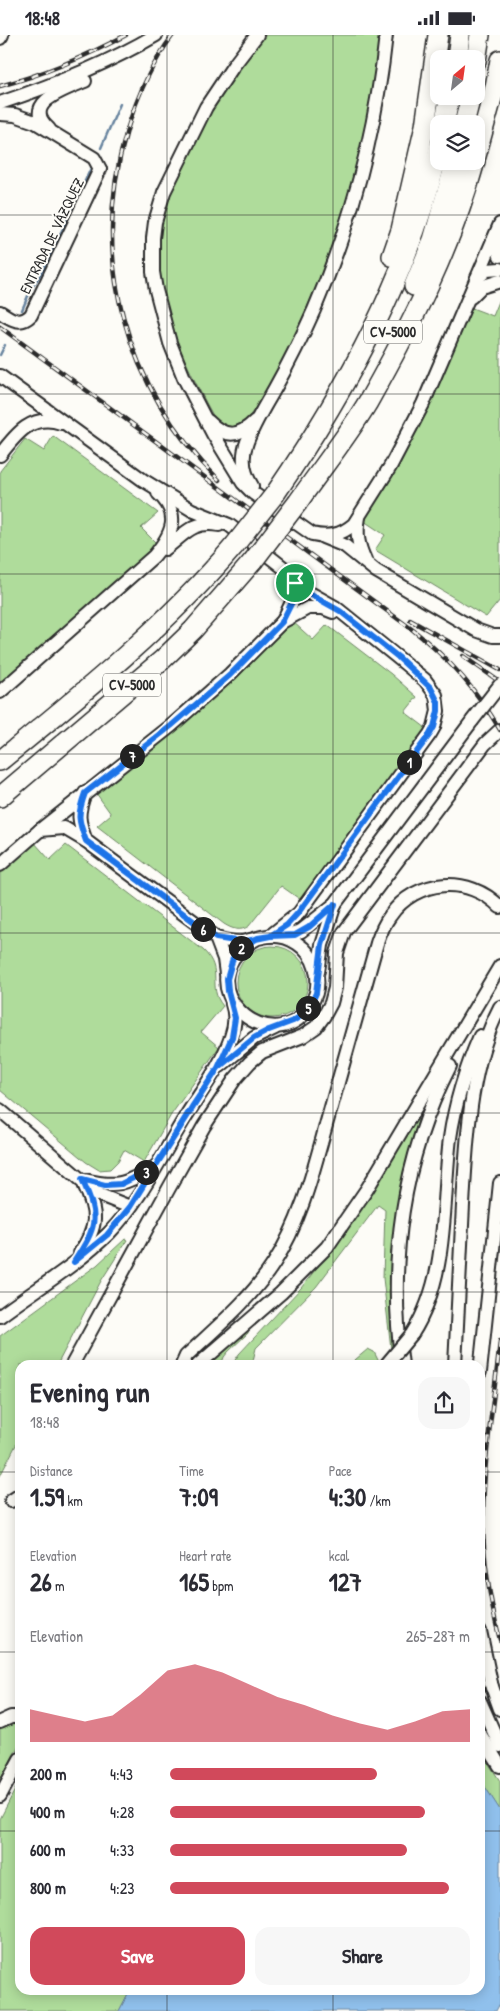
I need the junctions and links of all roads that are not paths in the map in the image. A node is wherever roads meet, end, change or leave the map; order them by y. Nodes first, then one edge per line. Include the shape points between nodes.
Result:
1 (2, 35) edge
2 (156, 35) edge
3 (257, 35) edge
4 (386, 35) edge
5 (438, 35) edge
6 (460, 35) edge
7 (480, 35) edge
8 (0, 38) edge
9 (458, 50) edge
10 (478, 50) edge
11 (124, 54) junction
12 (500, 60) edge
13 (4, 101) edge
14 (0, 114) edge
15 (485, 123) edge
16 (50, 131) junction
17 (433, 170) edge
18 (453, 170) edge
19 (472, 170) edge
20 (499, 226) edge
21 (500, 256) edge
22 (500, 269) edge
23 (477, 277) junction
24 (500, 281) edge
25 (466, 303) junction
26 (0, 312) edge
27 (364, 345) junction
28 (0, 376) edge
29 (258, 417) junction
30 (207, 419) junction
31 (68, 425) junction
32 (0, 455) edge
33 (143, 480) junction
34 (268, 497) junction
35 (302, 497) junction
36 (359, 517) junction
37 (321, 536) junction
38 (236, 539) junction
39 (154, 556) junction
40 (367, 565) junction
41 (295, 583) junction
42 (350, 620) junction
43 (282, 622) junction
44 (500, 636) edge
45 (500, 685) edge
46 (0, 692) edge
47 (500, 729) edge
48 (0, 761) edge
49 (85, 793) junction
50 (0, 797) edge
51 (40, 830) junction
52 (86, 841) junction
53 (0, 865) edge
54 (335, 904) junction
55 (500, 907) edge
56 (270, 937) junction
57 (216, 938) junction
58 (500, 968) edge
59 (227, 979) junction
60 (318, 980) junction
61 (500, 999) edge
62 (232, 1002) junction
63 (489, 1010) edge
64 (282, 1026) junction
65 (218, 1068) junction
66 (0, 1110) edge
67 (155, 1167) junction
68 (82, 1179) junction
69 (500, 1183) edge
70 (130, 1207) junction
71 (74, 1262) junction
72 (0, 1316) edge
73 (75, 1360) edge
74 (184, 1360) edge
75 (204, 1360) edge
76 (390, 1360) edge
77 (402, 1360) edge
78 (455, 1360) edge
79 (481, 1360) edge
80 (485, 1655) edge
81 (485, 1669) edge
82 (492, 1688) junction
83 (500, 1709) edge
84 (485, 1712) edge
85 (15, 1718) edge
86 (0, 1722) edge
87 (485, 1742) edge
88 (500, 1747) edge
89 (500, 1766) edge
90 (15, 1768) edge
91 (0, 1796) edge

1 - 8 street
2 - 11 street
3 - 30 street via 218,88 192,134 164,192 155,222 152,254 156,290 170,343
4 - 29 street via 371,136 347,223 296,350
5 - 27 highway via 425,126 405,211
6 - 9 highway
7 - 10 highway
11 - 13 street via 80,74
11 - 16 street via 96,75 44,102 40,117
12 - 15 highway
14 - 16 street via 28,119
16 - 26 street, ENTRADA DE VÁZQUEZ via 94,158 100,174 31,315 26,320 16,321
17 - 27 highway, CV-5000 via 414,234
18 - 35 highway, CV-5000 via 433,240 410,296 362,398
19 - 35 highway via 446,244 422,299 367,402
20 - 21 street via 497,245
20 - 23 street
22 - 23 street via 487,270
23 - 25 street
24 - 25 street via 481,287
25 - 36 street via 423,405
27 - 34 highway, CV-5000 via 322,422
28 - 31 street
29 - 30 street via 243,431 232,434 220,431
29 - 34 street via 246,443 244,465 249,481
30 - 34 street via 243,483 253,493
31 - 32 street via 46,420 29,424 17,433
31 - 33 street
33 - 38 street via 184,506 223,522
33 - 39 street via 164,499 172,515 170,534
34 - 37 street via 303,529
34 - 38 highway, CV-5000, bridge
35 - 50 highway, CV-5000, bridge via 253,561 193,630
36 - 37 street via 346,530 336,535
36 - 40 street via 358,546
37 - 40 street via 351,550
38 - 39 street via 217,524 198,525
38 - 41 street via 284,568
38 - 48 highway, CV-5000 via 213,571 145,638
39 - 46 street
40 - 44 street via 476,630 493,637
41 - 42 street
41 - 43 street via 293,600
42 - 43 street via 329,610 312,607
42 - 56 street via 398,657 431,688 438,702 437,719 430,734 303,907
43 - 49 street via 230,675
45 - 54 street, bridge
47 - 73 street via 485,744 344,932 337,953 332,1003 324,1017 303,1037 269,1048 250,1061 219,1102
49 - 51 street
49 - 52 street via 79,817
51 - 52 street via 64,828
51 - 53 street
52 - 57 street
54 - 56 street via 295,935
54 - 60 street via 319,957
55 - 74 street via 475,890 456,884 443,885 416,892 399,904 390,916 377,943 295,1225 259,1284
56 - 57 street via 236,942
56 - 59 street via 239,949
56 - 60 street via 298,944 306,951
57 - 59 street
58 - 63 street
59 - 62 street
60 - 64 street via 314,999 304,1014
61 - 63 street
62 - 64 street via 247,1019 267,1027
62 - 65 street via 234,1028
63 - 75 street via 327,1247 281,1293
63 - 76 street, bridge via 456,1106 436,1274 425,1310 412,1334
63 - 77 street via 434,1097 409,1176 397,1258
63 - 78 street via 467,1143
64 - 65 street via 254,1038
65 - 67 street
66 - 68 street
67 - 68 street via 121,1184 105,1185
67 - 70 street
68 - 70 street via 100,1195
68 - 71 street via 92,1201 94,1221 90,1237
69 - 79 street
70 - 71 street via 107,1235
71 - 72 street
80 - 82 street
81 - 82 street
82 - 83 street
84 - 88 street
85 - 86 street
87 - 89 street
90 - 91 street

